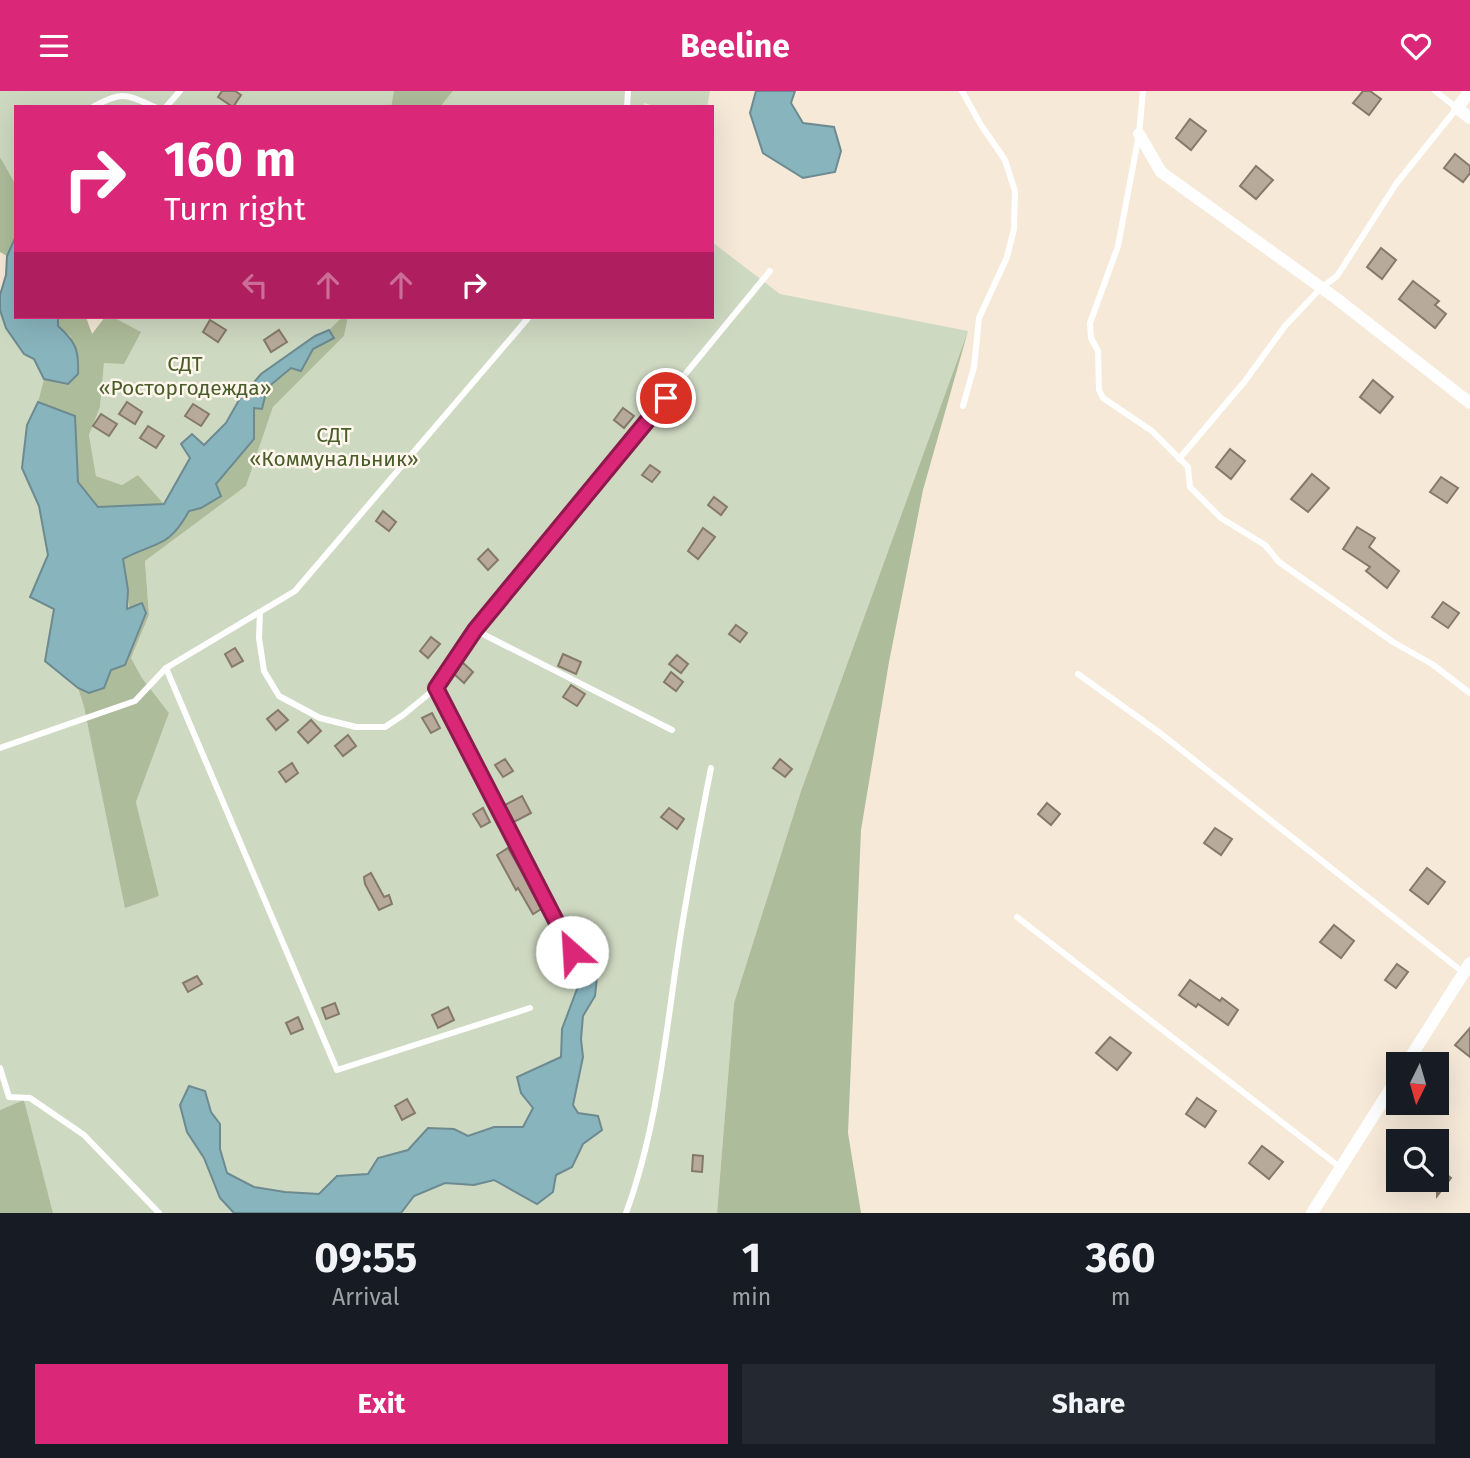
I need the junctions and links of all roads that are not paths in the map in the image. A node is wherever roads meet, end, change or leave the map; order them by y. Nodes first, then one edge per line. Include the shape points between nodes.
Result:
1 (180, 91) edge
2 (962, 91) edge
3 (1143, 91) edge
4 (1435, 91) edge
5 (1470, 91) edge
6 (97, 105) edge
7 (150, 105) edge
8 (168, 105) edge
9 (1457, 108) junction
10 (1470, 118) edge
11 (1139, 134) junction
12 (770, 271) dead end
13 (1321, 288) junction
14 (527, 319) edge
15 (1470, 403) edge
16 (963, 407) dead end
17 (1180, 459) junction
18 (260, 612) junction
19 (475, 630) junction
20 (166, 668) junction
21 (1078, 674) dead end
22 (436, 688) junction
23 (1470, 693) edge
24 (672, 730) dead end
25 (0, 748) edge
26 (711, 768) dead end
27 (1017, 917) dead end
28 (572, 952) dead end
29 (1467, 968) edge
30 (530, 1008) dead end
31 (1414, 1052) edge
32 (0, 1068) edge
33 (1386, 1096) edge
34 (1341, 1168) junction
35 (159, 1213) edge
36 (626, 1213) edge
37 (1312, 1213) edge

1 - 8 lane
2 - 16 lane via 1005,159 1015,191 1014,229 1007,257 979,318 974,367
3 - 11 lane
4 - 9 lane
5 - 9 street
6 - 7 lane via 127,95
9 - 10 street
9 - 13 lane via 1396,184 1337,276
11 - 13 street via 1161,172
11 - 17 lane via 1118,246 1094,306 1091,338 1098,351 1103,398 1152,431
12 - 19 lane
13 - 15 street
13 - 17 lane via 1285,325
14 - 18 lane via 295,591
17 - 23 lane via 1188,467 1190,487 1222,518
18 - 20 lane
18 - 22 lane via 264,670 279,696 320,718 356,727 385,727
19 - 22 lane
19 - 24 lane
20 - 25 lane via 135,701
20 - 30 lane via 337,1070
21 - 29 lane
22 - 28 lane
26 - 36 lane via 680,936 664,1060 646,1150
27 - 34 lane
29 - 31 street
32 - 35 lane via 9,1097 30,1098 84,1135
33 - 34 street
34 - 37 street

